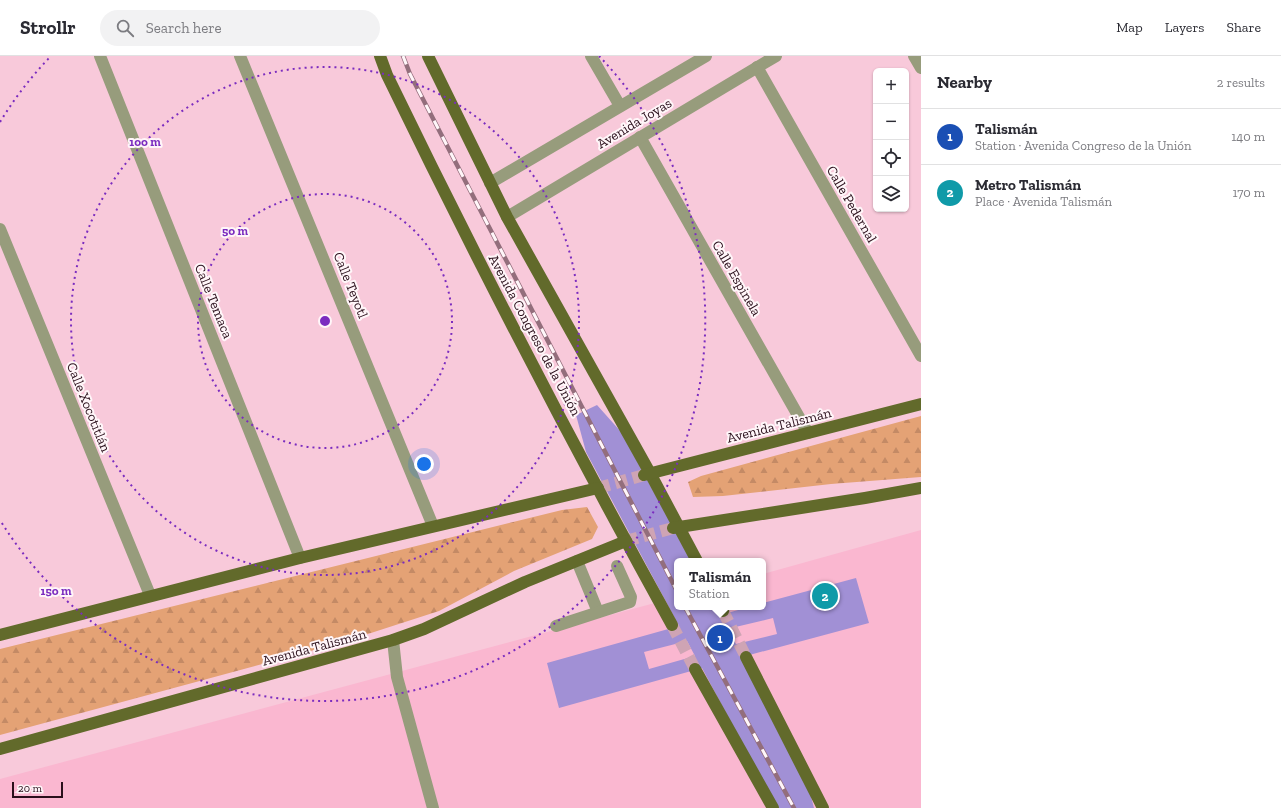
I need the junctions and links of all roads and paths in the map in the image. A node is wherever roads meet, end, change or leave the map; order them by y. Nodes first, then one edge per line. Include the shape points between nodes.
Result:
1 (100, 56) edge
2 (240, 56) edge
3 (380, 56) edge
4 (428, 56) edge
5 (591, 56) edge
6 (706, 56) edge
7 (776, 56) edge
8 (914, 56) edge
9 (757, 67) junction
10 (921, 68) edge
11 (620, 106) junction
12 (640, 137) junction
13 (490, 183) junction
14 (507, 217) junction
15 (0, 230) edge
16 (921, 356) edge
17 (921, 404) edge
18 (808, 433) junction
19 (647, 474) junction
20 (598, 488) junction
21 (921, 488) edge
22 (434, 526) junction
23 (676, 528) junction
24 (626, 542) junction
25 (300, 558) junction
26 (695, 558) edge
27 (577, 561) junction
28 (617, 566) dead end
29 (150, 595) junction
30 (598, 612) junction
31 (672, 625) tunnel mouth
32 (556, 626) dead end
33 (0, 634) edge
34 (393, 640) junction
35 (746, 657) tunnel mouth
36 (695, 669) tunnel mouth
37 (0, 749) edge
38 (433, 808) edge
39 (773, 808) edge
40 (824, 808) edge

1 - 25 street, Calle Temaca
2 - 22 street, Calle Teyotl
3 - 20 main road, Avenida Congreso de la Unión via 451,207
4 - 13 main road
5 - 11 street
6 - 11 street, Avenida Joyas
7 - 9 street, Avenida Joyas
8 - 10 street
9 - 12 street, Avenida Joyas
9 - 16 street, Calle Pedernal
11 - 13 street, Avenida Joyas
12 - 14 street, Avenida Joyas
12 - 18 street, Calle Espinela
13 - 14 main road
14 - 19 main road
15 - 29 street, Calle Xocotitlán
17 - 18 main road, Avenida Talismán
18 - 19 main road, Avenida Talismán
19 - 23 main road
20 - 22 main road
20 - 24 main road, Avenida Congreso de la Unión
21 - 23 main road
22 - 25 main road
23 - 26 main road
24 - 27 main road, Avenida Talismán
24 - 31 main road, Avenida Congreso de la Unión
25 - 29 main road
27 - 30 street
27 - 34 main road, Avenida Talismán via 424,629
28 - 30 street via 631,598 630,602
29 - 33 main road
30 - 32 street
34 - 37 main road, Avenida Talismán
34 - 38 street via 397,677
35 - 40 main road
36 - 39 main road

